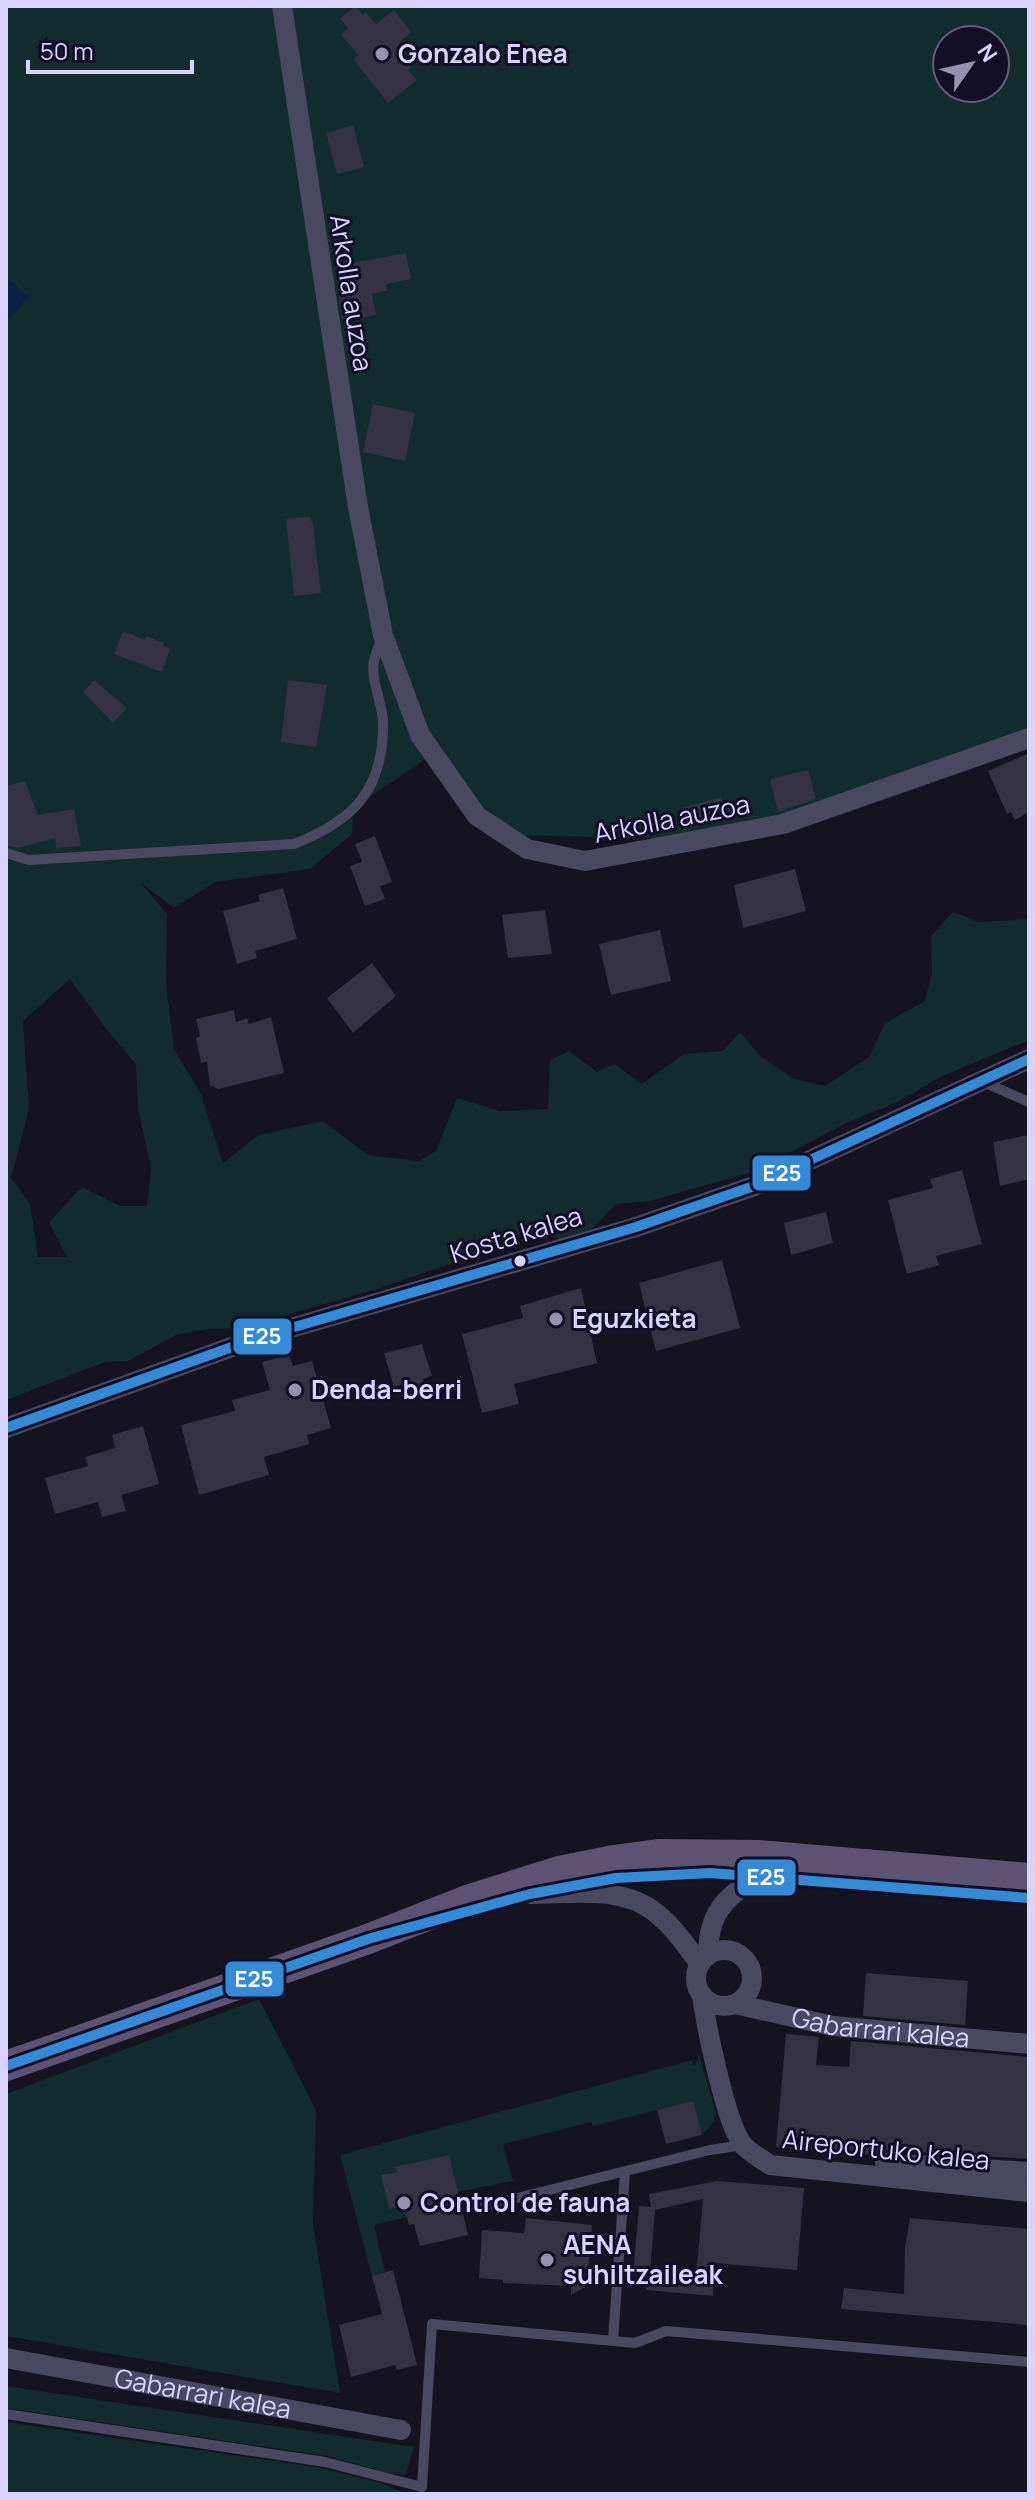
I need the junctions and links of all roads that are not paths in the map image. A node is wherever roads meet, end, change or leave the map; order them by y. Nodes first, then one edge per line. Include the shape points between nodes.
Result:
1 (282, 6) edge
2 (383, 635) junction
3 (1029, 738) edge
4 (6, 853) edge
5 (1029, 1059) edge
6 (981, 1082) junction
7 (1029, 1102) edge
8 (6, 1428) edge
9 (881, 1865) junction
10 (757, 1876) junction
11 (1029, 1878) edge
12 (530, 1894) junction
13 (1029, 1898) edge
14 (368, 1939) junction
15 (704, 1960) junction
16 (702, 1995) junction
17 (735, 2004) junction
18 (1029, 2044) edge
19 (6, 2066) edge
20 (743, 2145) junction
21 (1029, 2172) edge
22 (625, 2173) junction
23 (1029, 2192) edge
24 (481, 2207) dead end
25 (613, 2340) junction
26 (6, 2358) edge
27 (1029, 2362) edge
28 (6, 2414) edge
29 (401, 2430) dead end

1 - 2 street, Arkolla auzoa via 351,461
2 - 3 street, Arkolla auzoa via 420,735 477,816 527,849 585,861 783,824
2 - 4 lane, Arkolla auzoa via 373,664 383,722 379,766 361,804 319,835 294,844 29,860
5 - 6 street, Kosta kalea
6 - 7 lane
6 - 8 street, Kosta kalea via 754,1186 636,1227 257,1338
9 - 10 main road via 857,1873 780,1868
9 - 11 main road
9 - 14 main road via 709,1853 614,1860 470,1899
10 - 12 main road via 659,1874
10 - 13 main road
10 - 15 street via 714,1916
12 - 14 main road
12 - 15 street via 596,1893 634,1900 654,1911
14 - 19 main road
15 - 16 street via 697,1985
15 - 17 street via 714,1952 730,1951 749,1965 751,1988
16 - 17 street, Gabarrari kalea via 718,2006
16 - 20 street, Aireportuko kalea via 734,2130
17 - 18 street, Gabarrari kalea via 833,2026
20 - 21 street, Aireportuko kalea via 773,2155
20 - 22 lane
20 - 23 street, Aireportuko kalea via 770,2165
22 - 24 lane
22 - 25 lane
25 - 27 lane via 635,2343 666,2331
25 - 28 lane via 432,2324 422,2487 325,2462
26 - 29 street, Gabarrari kalea

